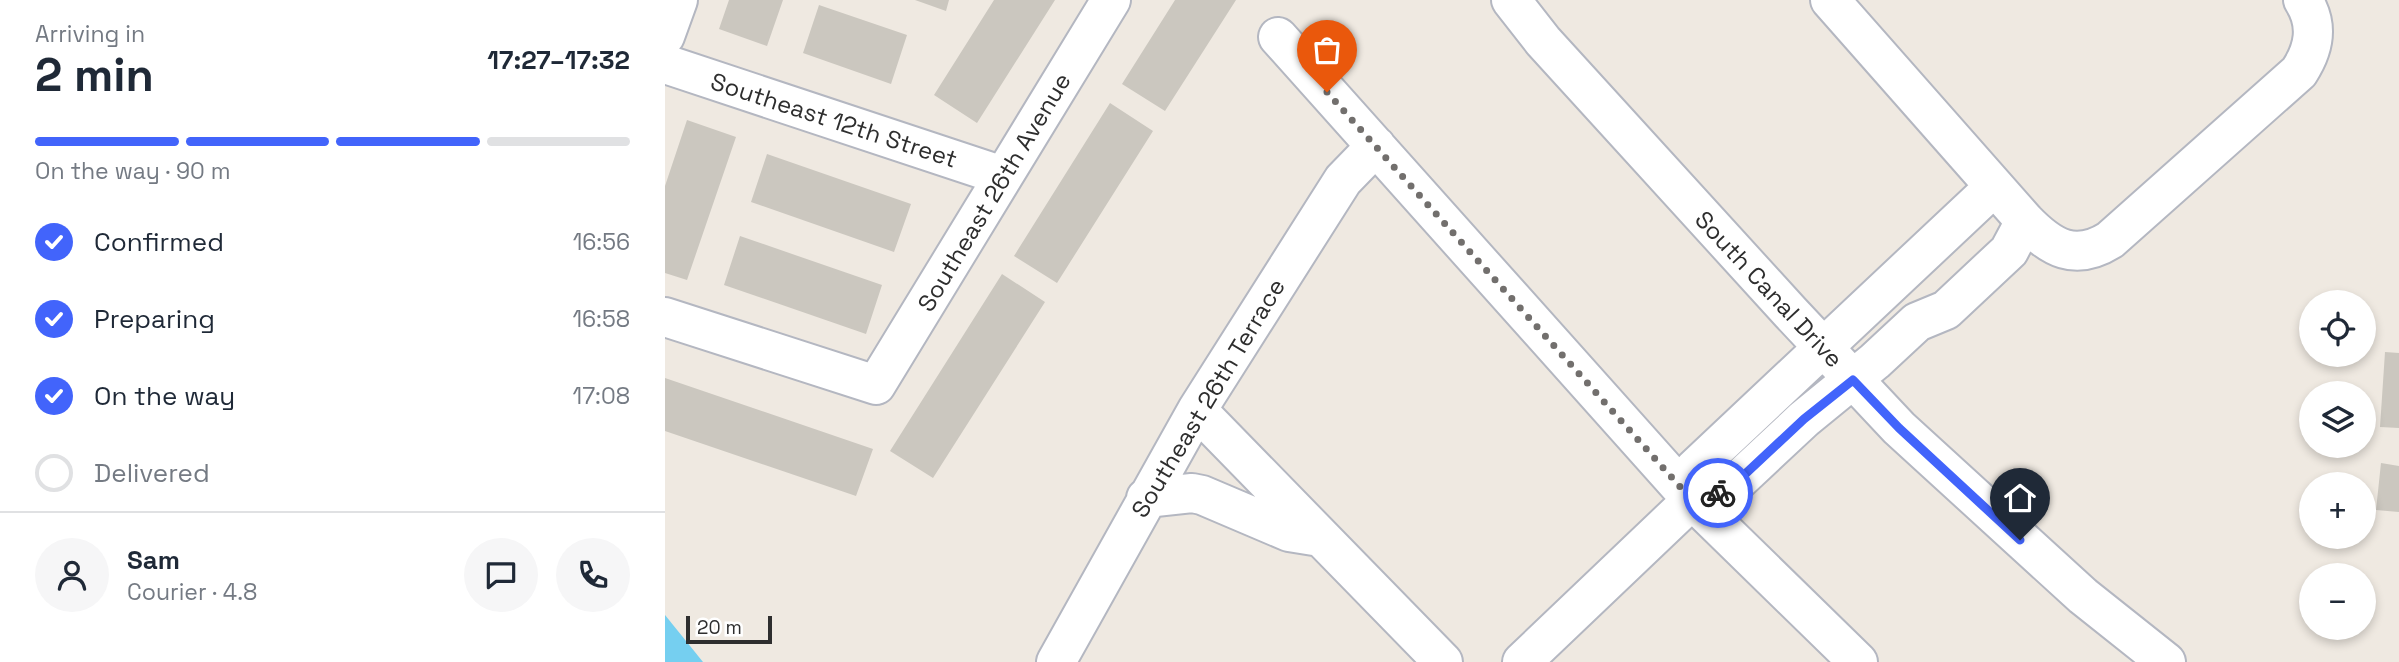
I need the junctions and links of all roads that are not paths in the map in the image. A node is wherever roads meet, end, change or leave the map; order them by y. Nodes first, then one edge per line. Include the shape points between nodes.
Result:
1 (678, 0) edge
2 (1111, 0) edge
3 (1494, 0) edge
4 (1511, 0) edge
5 (1831, 0) edge
6 (2303, 0) edge
7 (665, 36) edge
8 (1278, 37) dead end
9 (1543, 41) junction
10 (665, 64) edge
11 (1376, 146) junction
12 (1003, 176) junction
13 (1994, 187) junction
14 (2025, 221) junction
15 (665, 317) edge
16 (1823, 347) junction
17 (1853, 380) junction
18 (1197, 410) junction
19 (1736, 429) junction
20 (1763, 459) junction
21 (1146, 498) junction
22 (1692, 500) junction
23 (1322, 537) junction
24 (1056, 662) edge
25 (1443, 662) edge
26 (1522, 662) edge
27 (1858, 662) edge
28 (2166, 662) edge

1 - 7 street
2 - 12 street, Southeast 26th Avenue
3 - 9 street, South Canal Drive
4 - 9 street, South Canal Drive
5 - 13 street
6 - 14 street via 2314,34 2299,72 2110,240 2091,249 2070,251 2042,238
8 - 11 street
9 - 16 street, South Canal Drive
10 - 12 street, Southeast 12th Street
11 - 18 street, Southeast 26th Terrace via 1343,180
11 - 22 street
12 - 15 street, Southeast 26th Avenue via 876,385
13 - 14 street
13 - 16 street
14 - 17 street via 2009,251 1945,310 1917,322
16 - 17 street, South Canal Drive
16 - 19 street
17 - 20 street
17 - 28 street, South Canal Drive via 2017,537
18 - 21 street, Southeast 26th Terrace
18 - 23 street
19 - 20 street
19 - 22 street via 1694,469
20 - 22 street via 1727,491
21 - 23 street via 1202,495 1289,533
21 - 24 street, Southeast 26th Terrace
22 - 26 street
22 - 27 street
23 - 25 street

